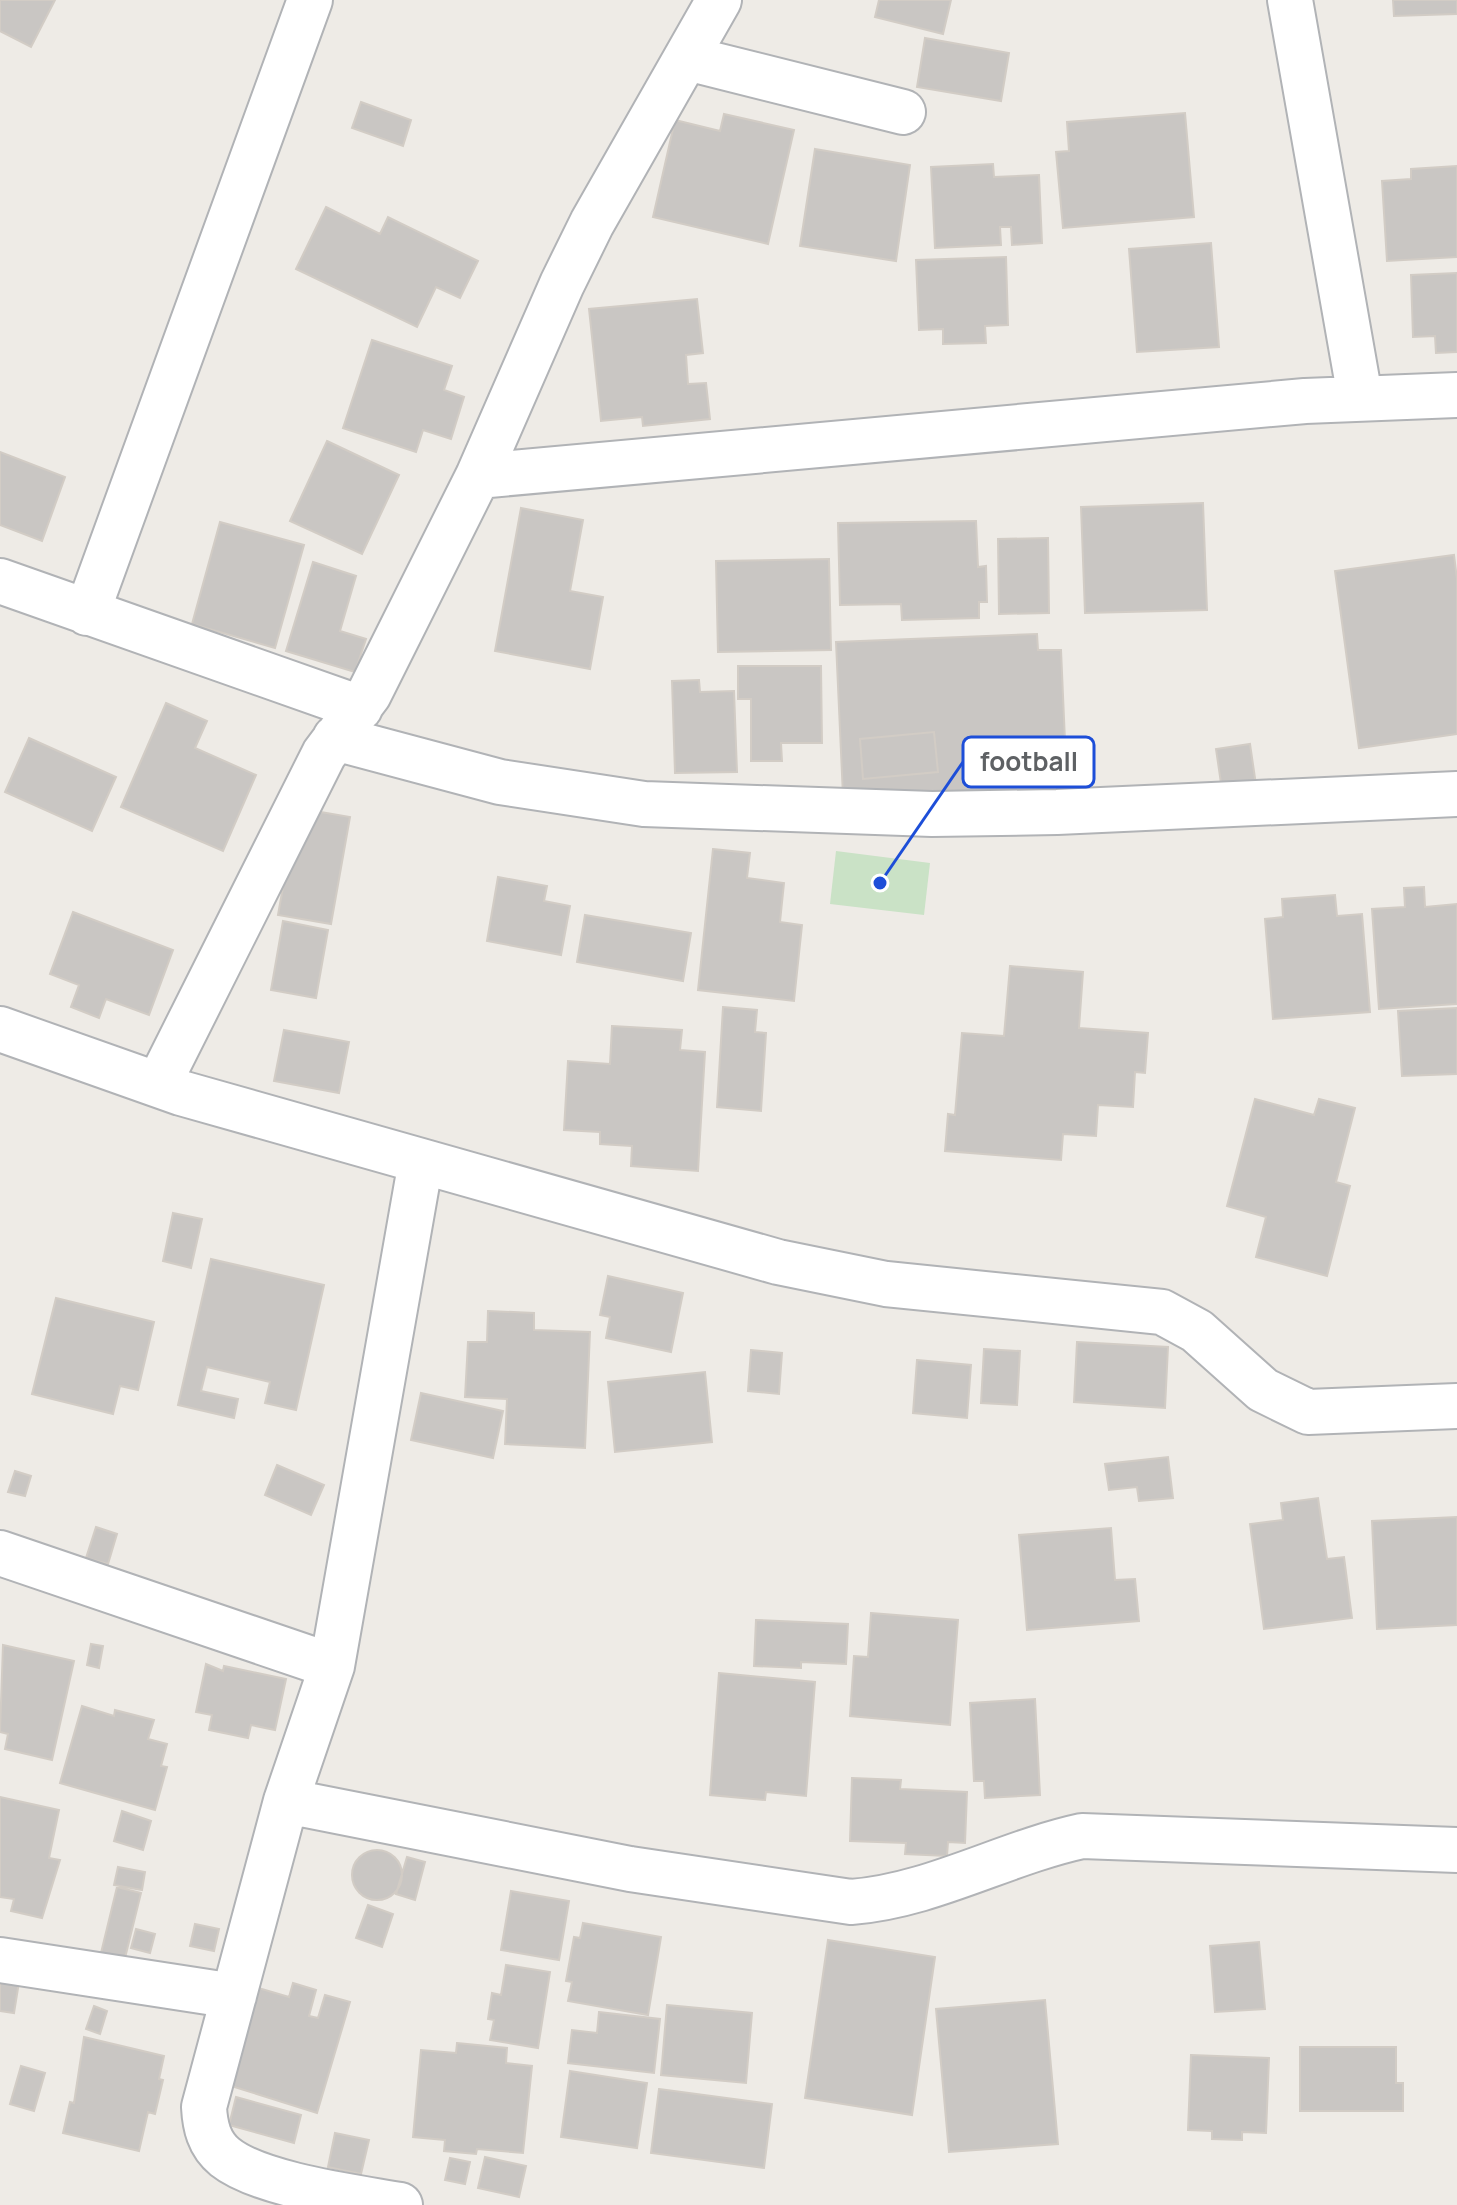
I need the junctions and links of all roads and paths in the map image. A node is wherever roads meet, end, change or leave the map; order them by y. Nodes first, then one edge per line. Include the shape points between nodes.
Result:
1 (310, 0) edge
2 (719, 0) edge
3 (1290, 0) edge
4 (687, 58) junction
5 (903, 112) dead end
6 (1457, 395) edge
7 (1360, 397) junction
8 (478, 476) junction
9 (0, 581) edge
10 (87, 613) junction
11 (348, 723) junction
12 (1457, 794) edge
13 (0, 1029) edge
14 (159, 1083) junction
15 (421, 1161) junction
16 (1457, 1406) edge
17 (0, 1553) edge
18 (332, 1666) junction
19 (286, 1801) junction
20 (1457, 1850) edge
21 (0, 1960) edge
22 (234, 1996) junction
23 (400, 2205) edge

1 - 10 street
2 - 4 street
3 - 7 street
4 - 5 street
4 - 8 street via 568,272
6 - 7 street
7 - 8 street
8 - 11 street
9 - 10 street
10 - 11 street
11 - 12 street via 500,782 644,804 932,814
11 - 14 street
13 - 14 street
14 - 15 street
15 - 16 street via 778,1262 886,1284 1162,1312 1197,1331 1263,1390 1308,1412
15 - 18 street
17 - 18 street
18 - 19 street
19 - 20 street via 630,1869 851,1902 886,1899 1082,1836
19 - 22 street
21 - 22 street
22 - 23 street via 204,2107 210,2138 247,2170

